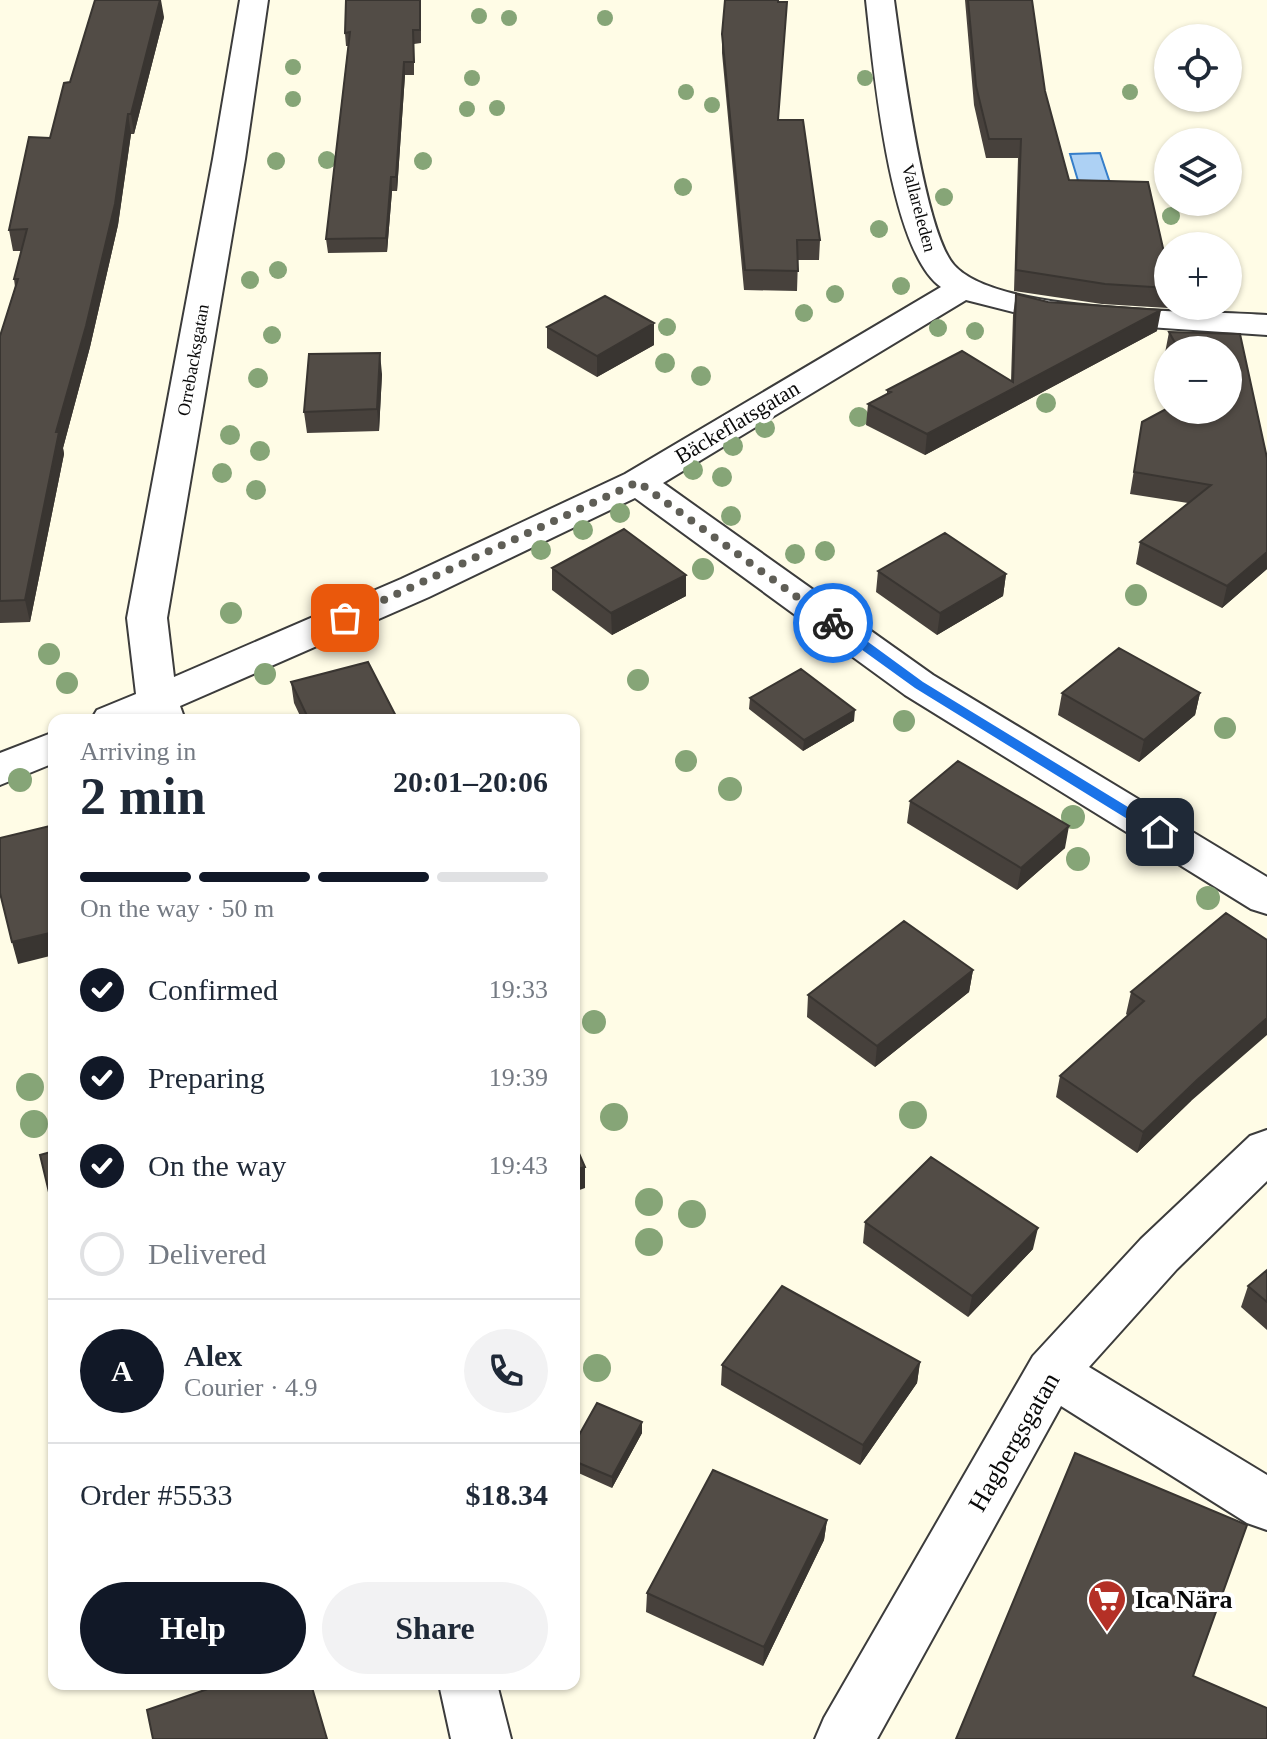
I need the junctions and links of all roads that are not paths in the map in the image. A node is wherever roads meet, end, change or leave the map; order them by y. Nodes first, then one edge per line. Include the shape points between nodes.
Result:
1 (254, 0) edge
2 (880, 0) edge
3 (961, 289) junction
4 (1267, 325) edge
5 (638, 482) junction
6 (160, 710) edge
7 (48, 749) edge
8 (0, 770) edge
9 (1267, 898) edge
10 (1267, 1150) edge
11 (1052, 1372) junction
12 (1267, 1505) edge
13 (469, 1690) edge
14 (481, 1739) edge
15 (845, 1739) edge

1 - 6 street, Orrebacksgatan via 147,618
2 - 3 street, Vallareleden via 919,220 930,256
3 - 4 street, Vallareleden via 991,301 1051,310
3 - 5 street, Bäckeflatsgatan
5 - 6 street, Bäckeflatsgatan
5 - 9 street via 919,685
7 - 8 street
10 - 11 street, Hagbergsgatan via 1159,1254
11 - 12 street
11 - 15 street, Hagbergsgatan
13 - 14 street

